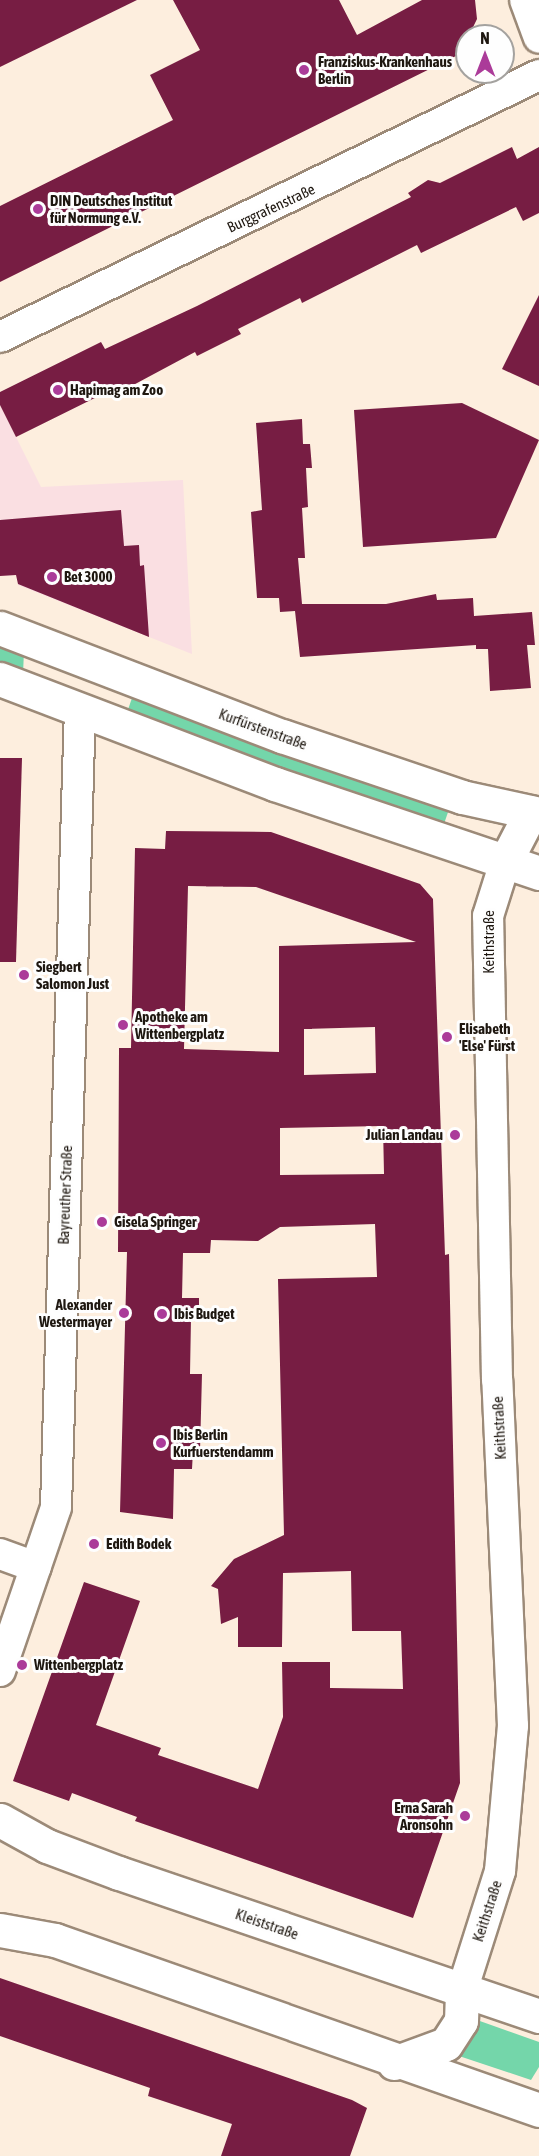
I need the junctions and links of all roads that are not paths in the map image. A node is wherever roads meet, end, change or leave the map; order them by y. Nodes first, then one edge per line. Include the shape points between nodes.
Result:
1 (525, 0) edge
2 (539, 38) edge
3 (539, 75) edge
4 (0, 337) edge
5 (0, 628) edge
6 (83, 661) junction
7 (0, 679) edge
8 (80, 710) junction
9 (536, 808) edge
10 (505, 862) junction
11 (539, 873) edge
12 (0, 1554) edge
13 (36, 1567) junction
14 (0, 1671) edge
15 (0, 1820) edge
16 (0, 1929) edge
17 (462, 1991) junction
18 (539, 2016) edge
19 (394, 2063) junction
20 (539, 2110) edge

1 - 2 street
3 - 4 street, Burggrafenstraße
5 - 6 main road, Kurfürstenstraße
6 - 8 main road
6 - 9 main road, Kurfürstenstraße via 462,797
7 - 8 main road
8 - 10 main road
8 - 13 street, Bayreuther Straße via 56,1507
9 - 10 main road, Kurfürstenstraße
10 - 11 main road
10 - 17 street, Keithstraße via 488,916 497,1380 513,1726 500,1871
12 - 13 street
13 - 14 street, Bayreuther Straße
15 - 17 main road, Kleiststraße via 47,1846 109,1869
16 - 19 main road via 55,1940
17 - 18 main road, Kleiststraße
17 - 19 main road via 461,2021 446,2044
19 - 20 main road

